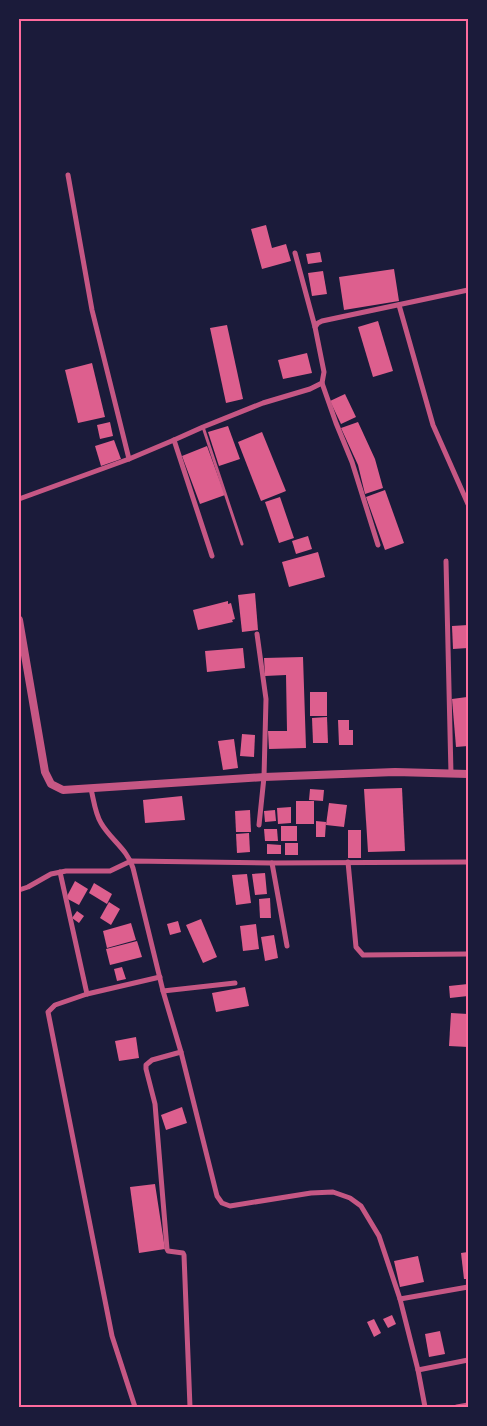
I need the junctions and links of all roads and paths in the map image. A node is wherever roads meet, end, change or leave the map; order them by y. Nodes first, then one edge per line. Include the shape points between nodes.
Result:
1 (68, 175) dead end
2 (295, 253) dead end
3 (468, 290) edge
4 (399, 305) junction
5 (315, 327) junction
6 (322, 383) junction
7 (203, 427) junction
8 (174, 440) junction
9 (129, 459) junction
10 (19, 499) edge
11 (468, 504) edge
12 (242, 544) dead end
13 (378, 546) dead end
14 (212, 556) dead end
15 (446, 561) dead end
16 (19, 620) edge
17 (257, 634) dead end
18 (451, 774) junction
19 (468, 774) edge
20 (264, 777) junction
21 (91, 789) junction
22 (260, 826) dead end
23 (131, 861) junction
24 (348, 862) junction
25 (468, 862) edge
26 (272, 863) junction
27 (60, 872) junction
28 (19, 890) edge
29 (287, 946) dead end
30 (468, 954) edge
31 (160, 977) junction
32 (235, 983) dead end
33 (163, 990) junction
34 (87, 994) junction
35 (181, 1052) junction
36 (468, 1287) edge
37 (400, 1299) junction
38 (468, 1360) edge
39 (418, 1370) junction
40 (468, 1405) edge
41 (135, 1407) edge
42 (190, 1407) edge
43 (425, 1407) edge
44 (457, 1407) edge

1 - 9 street via 92,310
2 - 5 street
3 - 4 street
4 - 5 street via 322,321
4 - 11 street via 433,425
5 - 6 street via 324,372
6 - 7 street
6 - 13 street via 352,462
7 - 8 street
7 - 12 lane
8 - 9 street
8 - 14 street
9 - 10 street
15 - 18 street
16 - 21 street via 45,772 51,784 63,790
17 - 20 street via 266,700
18 - 19 street
18 - 20 street via 395,772
20 - 21 street
20 - 22 street
21 - 23 street via 101,823
23 - 26 street
23 - 27 street via 110,870
23 - 31 street
24 - 25 street
24 - 26 street
24 - 30 street via 356,947 363,955
26 - 29 street
27 - 28 street
27 - 34 street
31 - 33 street
31 - 34 street
32 - 33 street
33 - 35 street
34 - 41 street via 55,1005 48,1012 112,1336
35 - 37 street via 214,1188 222,1203 230,1206 311,1192 333,1192 350,1198 361,1206 379,1236
35 - 42 street via 152,1060 146,1069 155,1104 167,1249 184,1255
36 - 37 street
37 - 39 street
38 - 39 street
39 - 43 street
40 - 44 street

